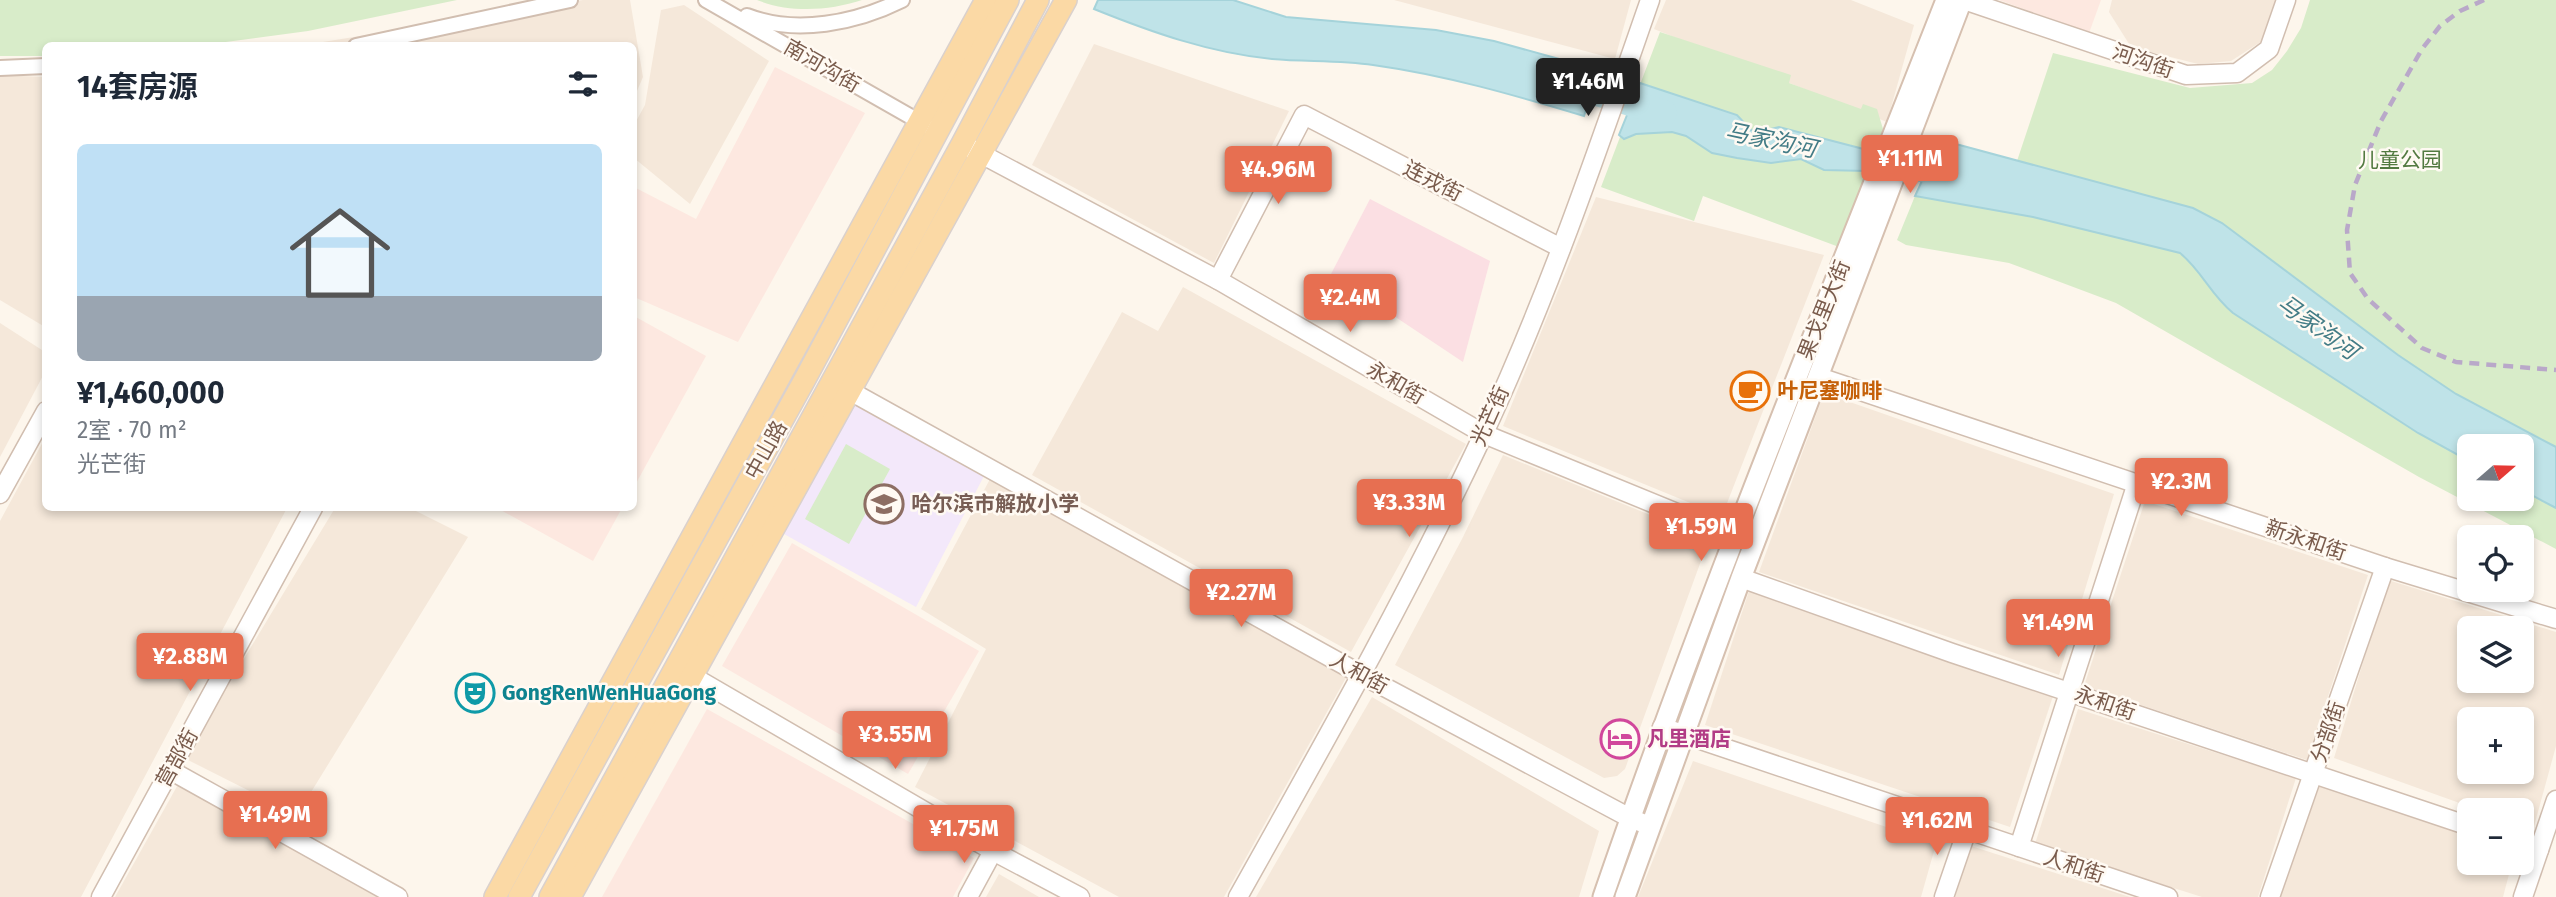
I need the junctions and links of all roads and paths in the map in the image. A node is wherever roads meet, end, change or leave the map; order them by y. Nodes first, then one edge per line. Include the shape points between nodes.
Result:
1 (570, 0) edge
2 (706, 0) edge
3 (986, 0) edge
4 (1008, 0) edge
5 (1038, 0) edge
6 (1650, 0) edge
7 (1946, 0) edge
8 (1963, 0) edge
9 (2286, 0) edge
10 (901, 1) edge
11 (1063, 5) edge
12 (375, 42) edge
13 (42, 66) edge
14 (0, 68) edge
15 (1907, 124) junction
16 (929, 127) junction
17 (962, 144) junction
18 (982, 155) junction
19 (1561, 248) junction
20 (1858, 248) junction
21 (1218, 280) junction
22 (1819, 377) junction
23 (850, 391) junction
24 (42, 418) edge
25 (1483, 434) junction
26 (2137, 483) junction
27 (0, 494) edge
28 (311, 511) edge
29 (1733, 536) junction
30 (2385, 567) junction
31 (1741, 578) junction
32 (2556, 619) edge
33 (1362, 675) junction
34 (692, 676) junction
35 (2068, 691) junction
36 (1661, 727) junction
37 (1683, 735) junction
38 (170, 770) junction
39 (2313, 773) junction
40 (2556, 800) edge
41 (1630, 818) junction
42 (2457, 822) edge
43 (1650, 826) junction
44 (1966, 830) junction
45 (2534, 840) edge
46 (2019, 847) junction
47 (993, 851) junction
48 (2526, 875) edge
49 (101, 897) edge
50 (398, 897) edge
51 (495, 897) edge
52 (519, 897) edge
53 (550, 897) edge
54 (570, 897) edge
55 (968, 897) edge
56 (1080, 897) edge
57 (1238, 897) edge
58 (1603, 897) edge
59 (1625, 897) edge
60 (1944, 897) edge
61 (2168, 897) edge
62 (2270, 897) edge
63 (2523, 897) edge

1 - 12 street
2 - 10 street via 762,22 812,26 851,20
2 - 16 street, 南河沟街
3 - 16 main road
4 - 16 main road, 中山路
5 - 17 main road, 中山路
6 - 19 street, 光芒街
7 - 15 main road, 果戈里大街
8 - 9 street, 河沟街 via 2186,75 2237,73 2269,49
8 - 15 main road, 果戈里大街
11 - 18 main road
13 - 14 street
15 - 20 main road, 果戈里大街
16 - 51 main road
16 - 52 main road, 中山路
17 - 18 street, 永和街
17 - 53 main road, 中山路
18 - 21 street, 永和街
18 - 23 main road
19 - 21 street, 连戎街 via 1304,115
19 - 25 street, 光芒街
20 - 22 main road, 果戈里大街
20 - 29 main road, 果戈里大街
21 - 25 street, 永和街
22 - 26 street, 新永和街
22 - 31 main road, 果戈里大街
23 - 33 street, 人和街
23 - 34 main road
24 - 27 street
25 - 29 street, 永和街
25 - 33 street, 光芒街
26 - 30 street, 新永和街
26 - 35 street
28 - 38 street, 营部街
29 - 36 main road, 果戈里大街
30 - 32 street, 新永和街
30 - 39 street, 分部街
31 - 35 street, 永和街
31 - 37 main road, 果戈里大街
33 - 41 street, 人和街
33 - 57 street, 光芒街
34 - 47 street
34 - 54 main road
35 - 39 street, 永和街
35 - 46 street
36 - 37 street, 人和街
36 - 41 main road, 果戈里大街
37 - 43 main road, 果戈里大街
37 - 44 street, 人和街
38 - 49 street, 营部街
38 - 50 street
39 - 42 street, 永和街
39 - 62 street, 分部街
40 - 45 street
41 - 43 street, 人和街
41 - 58 main road, 果戈里大街
43 - 59 main road, 果戈里大街
44 - 46 street, 人和街
44 - 60 street
46 - 61 street, 人和街
47 - 55 street
47 - 56 street
48 - 63 street

